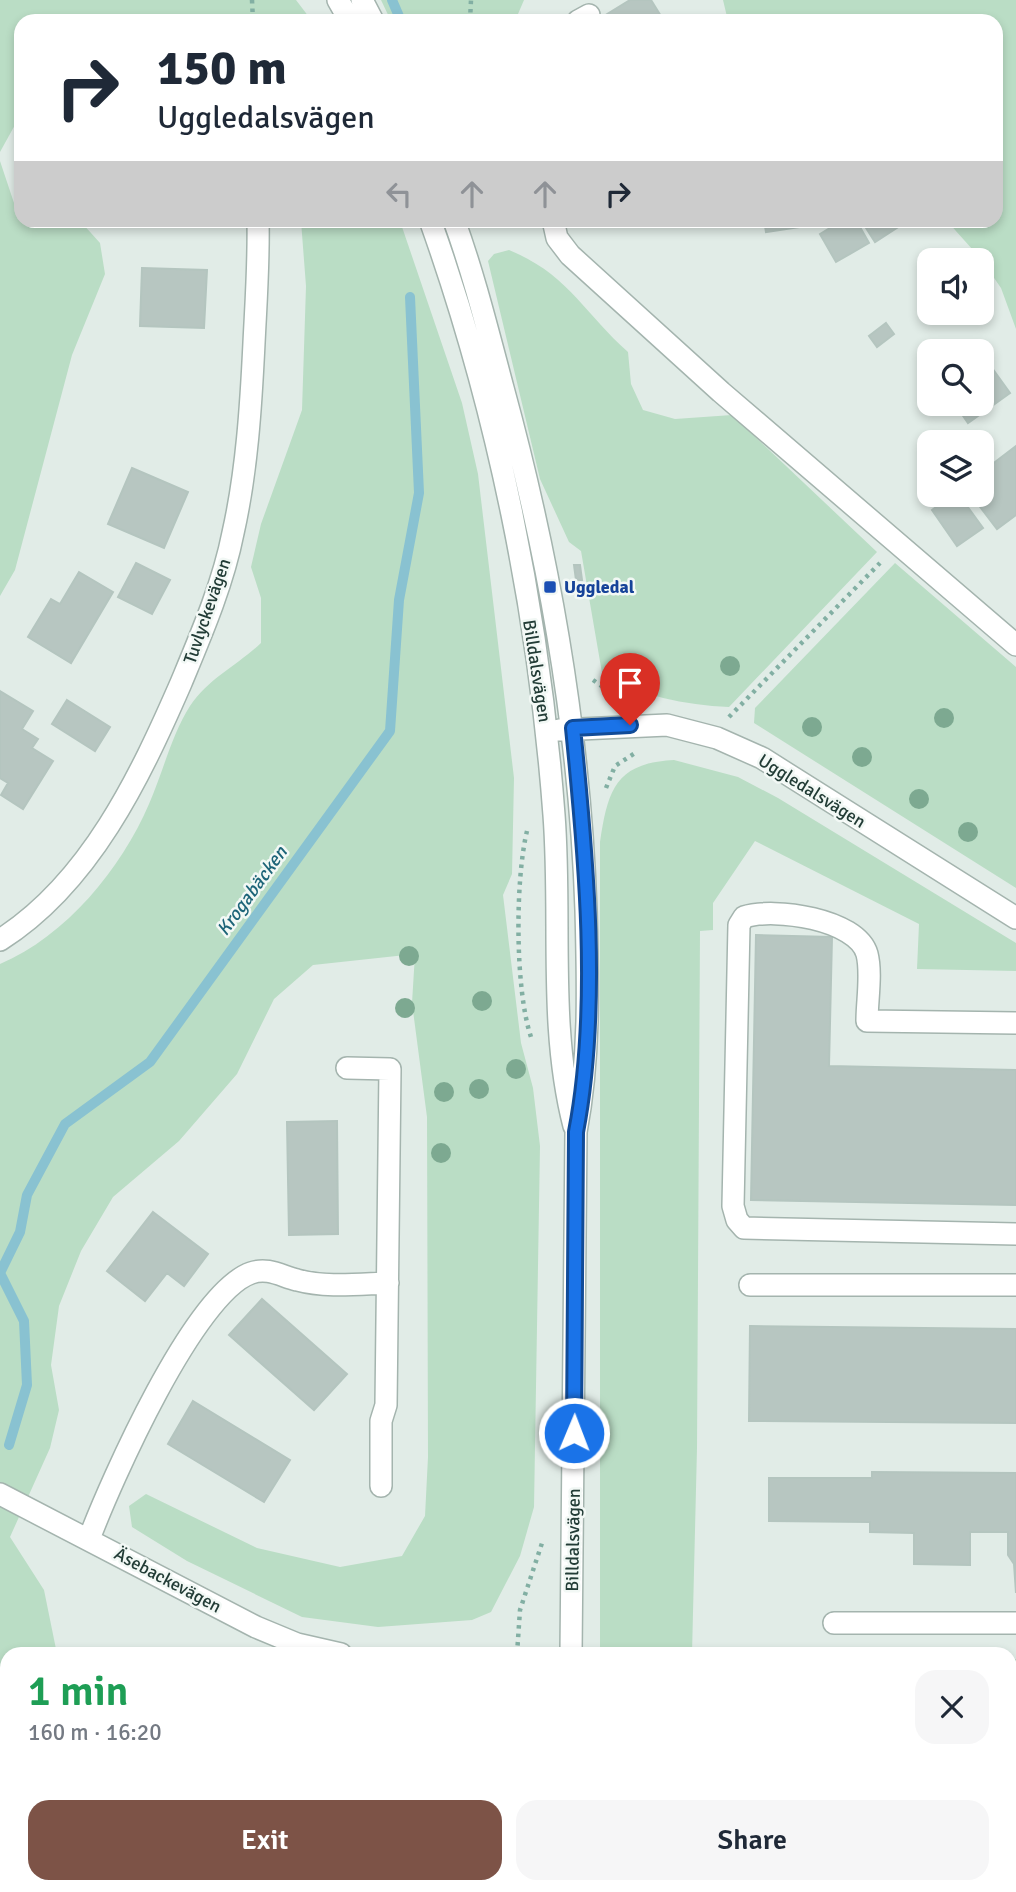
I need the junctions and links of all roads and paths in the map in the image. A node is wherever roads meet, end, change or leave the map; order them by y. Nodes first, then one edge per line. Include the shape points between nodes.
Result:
1 (258, 228) edge
2 (433, 228) edge
3 (456, 228) edge
4 (555, 228) edge
5 (899, 544) junction
6 (1016, 645) edge
7 (590, 673) dead end
8 (649, 700) dead end
9 (716, 714) dead end
10 (728, 718) junction
11 (573, 728) junction
12 (546, 731) junction
13 (717, 738) junction
14 (640, 751) dead end
15 (583, 815) junction
16 (555, 818) junction
17 (1016, 918) edge
18 (0, 940) edge
19 (1016, 1023) edge
20 (532, 1040) dead end
21 (347, 1068) dead end
22 (576, 1132) junction
23 (1016, 1234) edge
24 (388, 1283) junction
25 (750, 1284) dead end
26 (1016, 1285) edge
27 (381, 1486) dead end
28 (0, 1494) edge
29 (544, 1526) dead end
30 (89, 1539) junction
31 (834, 1623) dead end
32 (1016, 1623) edge
33 (310, 1647) edge
34 (517, 1647) edge
35 (571, 1647) edge

1 - 18 street, Tuvlyckevägen via 244,459 233,533 212,602 161,728 117,812 67,881
2 - 12 street, Billdalsvägen via 470,343 509,498
3 - 11 street, Billdalsvägen via 533,496
4 - 5 street via 570,256
5 - 6 street
5 - 10 path
7 - 8 path via 595,683 613,694
9 - 10 path
10 - 13 path
11 - 12 street, Uggledalsvägen
11 - 13 street, Uggledalsvägen via 667,725
11 - 15 street, Billdalsvägen
12 - 16 street, Billdalsvägen
13 - 17 street, Uggledalsvägen via 762,758
14 - 15 path via 615,766 596,814
15 - 22 street, Billdalsvägen via 589,1006 584,1092
16 - 20 path via 529,819 523,848 519,903 524,1016
16 - 22 street, Billdalsvägen via 558,1005 565,1093
19 - 23 street via 867,1020 867,955 860,940 825,922 782,912 760,912 744,917 739,925 733,1206 744,1228
21 - 24 street via 390,1069
22 - 35 street, Billdalsvägen
24 - 27 street
24 - 30 street via 321,1284 272,1270 251,1273 225,1290 181,1349 103,1502
25 - 26 street
28 - 30 street, Äsebackevägen
29 - 34 path via 520,1610
30 - 33 street, Äsebackevägen via 256,1627
31 - 32 street

